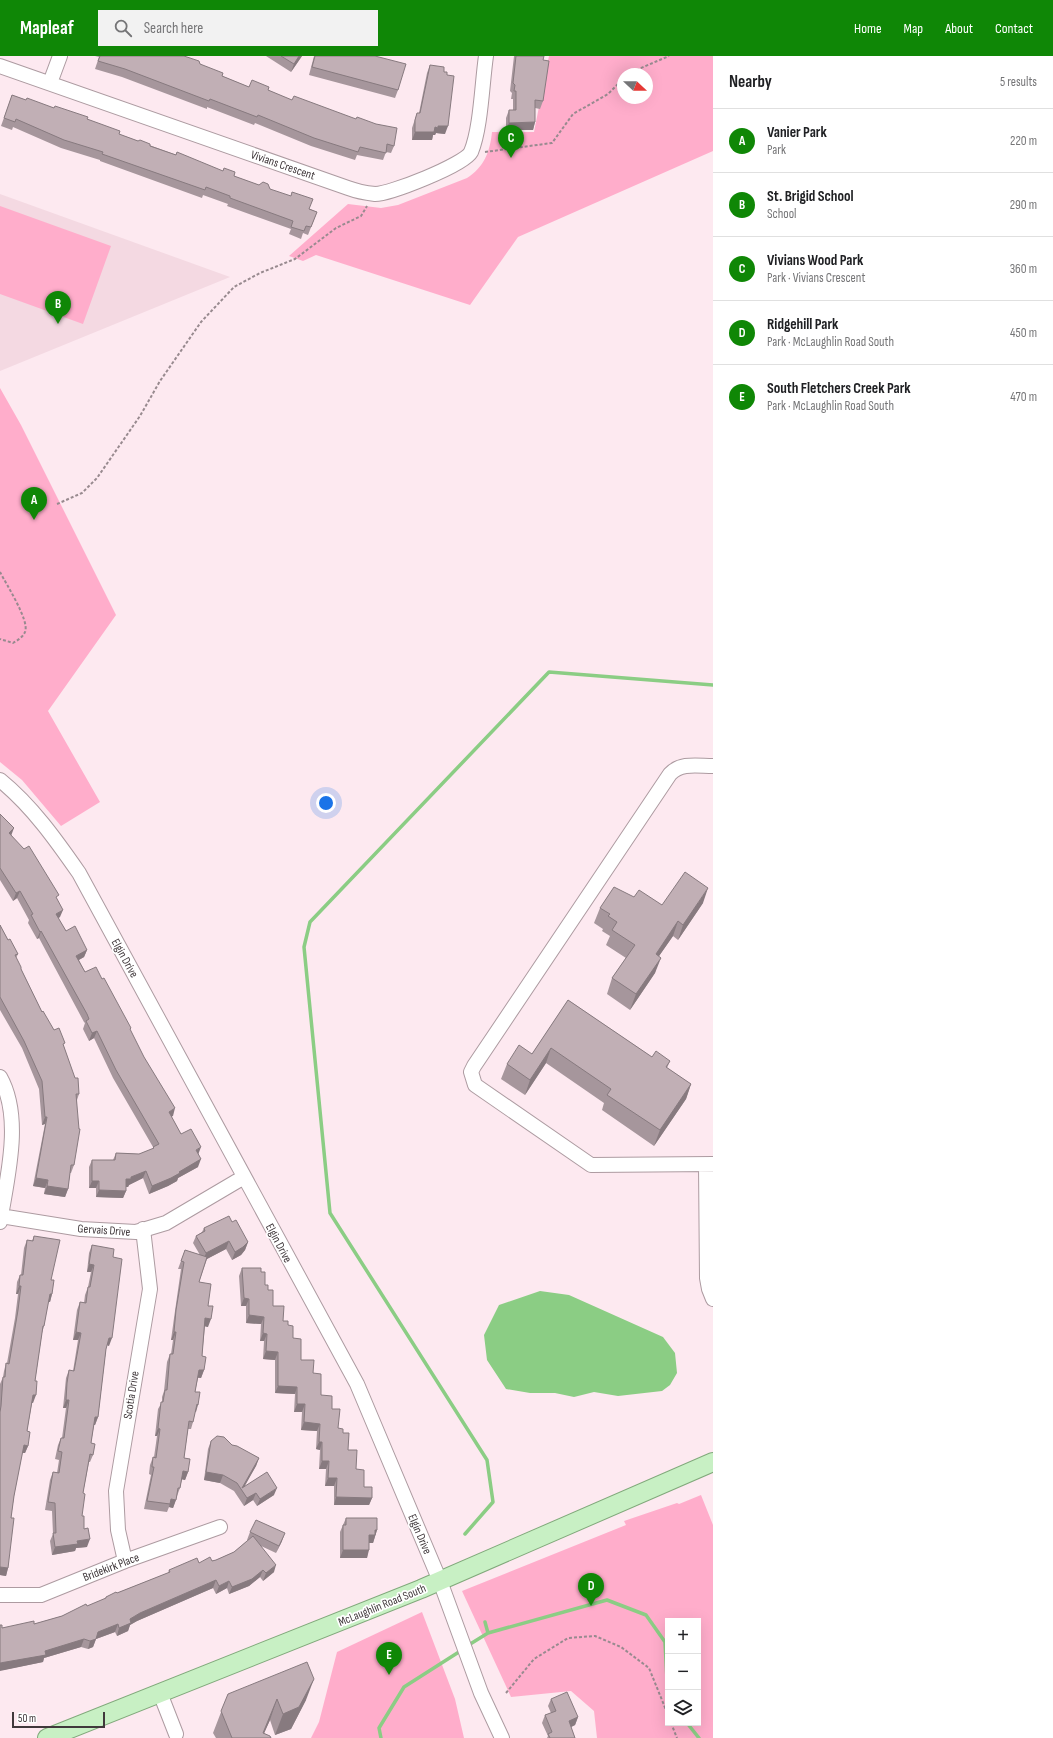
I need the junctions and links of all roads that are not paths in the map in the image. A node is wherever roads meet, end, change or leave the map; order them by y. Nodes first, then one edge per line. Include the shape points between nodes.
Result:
1 (60, 56) edge
2 (485, 56) edge
3 (0, 66) edge
4 (50, 83) junction
5 (713, 766) edge
6 (0, 780) edge
7 (0, 1077) edge
8 (710, 1165) edge
9 (244, 1177) junction
10 (0, 1218) edge
11 (143, 1229) junction
12 (713, 1299) edge
13 (713, 1462) edge
14 (220, 1527) dead end
15 (125, 1561) junction
16 (440, 1581) junction
17 (0, 1596) edge
18 (160, 1693) junction
19 (74, 1733) edge
20 (176, 1734) dead end
21 (47, 1738) edge
22 (502, 1738) edge

1 - 4 street
2 - 4 street, Vivians Crescent via 478,118 470,154 460,163 440,172 389,192 375,194 348,188
3 - 4 street, Vivians Crescent
5 - 8 street via 684,766 676,768 670,774 471,1072 475,1085 591,1165
6 - 9 street, Elgin Drive via 17,794 54,837 79,874
7 - 10 street via 5,1086 12,1117 9,1163
8 - 12 street via 707,1278
9 - 11 street, Gervais Drive via 166,1223
9 - 16 street, Elgin Drive via 357,1384
10 - 11 street, Gervais Drive via 81,1229 136,1232
11 - 15 street, Scotia Drive via 150,1289 116,1491 118,1530
13 - 16 main road, McLaughlin Road South
14 - 15 street, Bridekirk Place
15 - 17 street, Bridekirk Place via 42,1595
16 - 18 main road, McLaughlin Road South
16 - 22 street, Elgin Drive via 474,1674
18 - 19 main road, McLaughlin Road South
18 - 20 street
19 - 21 main road, McLaughlin Road South

